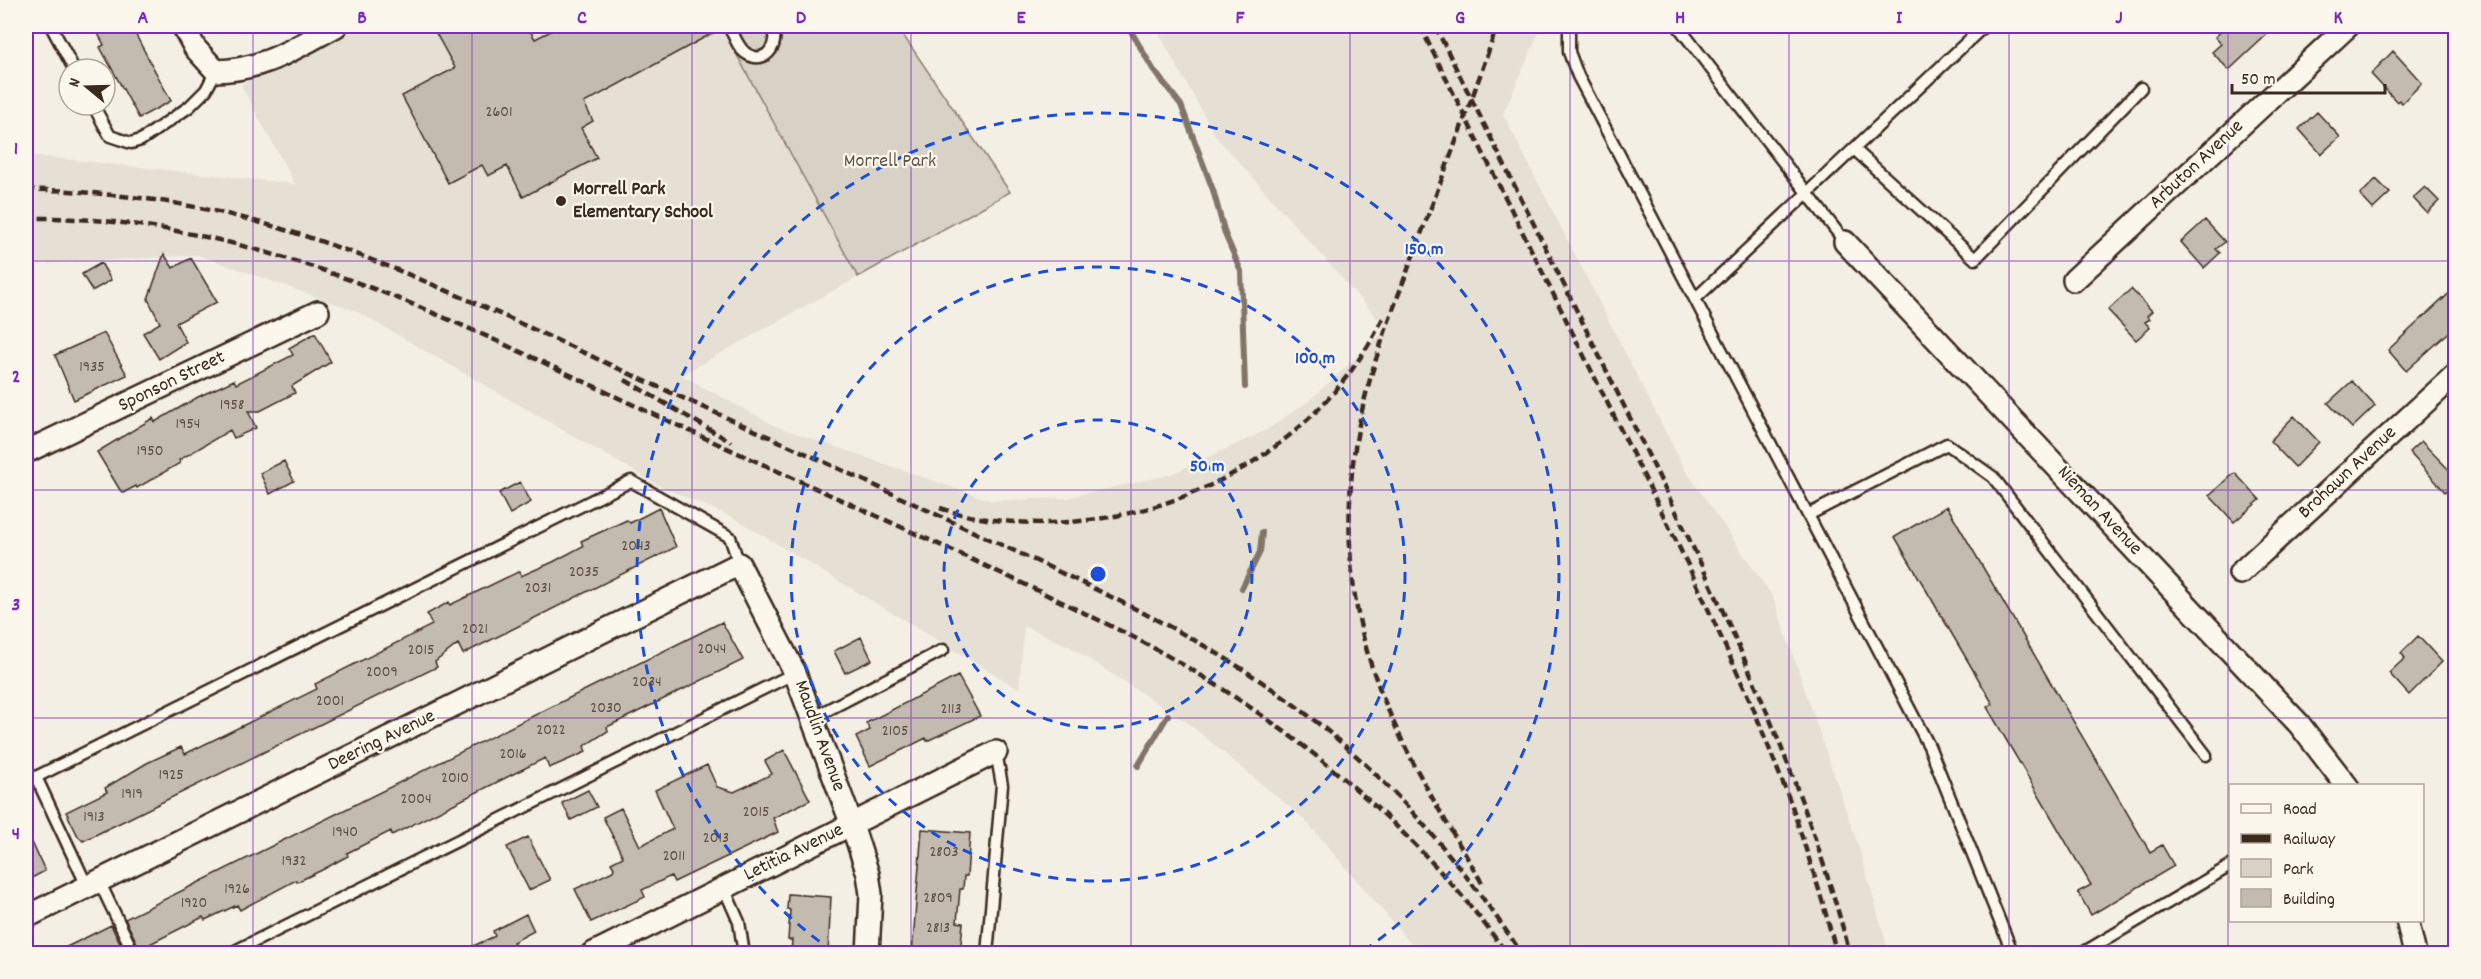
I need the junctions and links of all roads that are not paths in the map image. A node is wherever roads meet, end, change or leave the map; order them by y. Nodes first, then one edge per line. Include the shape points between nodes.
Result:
1 (51, 26) edge
2 (183, 26) edge
3 (771, 26) edge
4 (1569, 26) edge
5 (1678, 26) edge
6 (1984, 26) edge
7 (2348, 26) edge
8 (733, 27) edge
9 (323, 29) edge
10 (68, 57) edge
11 (216, 71) junction
12 (2141, 88) dead end
13 (100, 117) edge
14 (1854, 149) junction
15 (1808, 193) junction
16 (1845, 242) joint
17 (2074, 280) dead end
18 (1695, 299) junction
19 (318, 312) dead end
20 (2456, 374) edge
21 (26, 452) edge
22 (1808, 515) junction
23 (739, 564) junction
24 (2240, 573) dead end
25 (943, 650) dead end
26 (795, 673) junction
27 (812, 718) junction
28 (996, 752) joint
29 (2206, 754) dead end
30 (2345, 784) edge
31 (852, 825) junction
32 (2229, 867) edge
33 (93, 884) junction
34 (724, 888) junction
35 (26, 917) edge
36 (2407, 922) edge
37 (134, 954) edge
38 (229, 954) edge
39 (592, 954) edge
40 (744, 954) edge
41 (868, 954) edge
42 (987, 954) edge
43 (2013, 954) edge
44 (2081, 954) edge
45 (2415, 954) edge

1 - 10 lane
2 - 11 street via 195,48
3 - 8 lane via 775,45 770,53 755,57 745,54
4 - 18 lane via 1569,52 1578,75
5 - 15 lane
6 - 14 lane
7 - 17 street, Arbuton Avenue
9 - 11 street via 275,59
11 - 13 lane via 206,90 189,107 141,140 130,143 110,136
12 - 14 lane via 1975,259
14 - 15 lane
15 - 16 lane
15 - 18 lane
16 - 30 street, Nieman Avenue via 2299,724
18 - 22 lane
19 - 21 street, Sponson Street
20 - 24 street, Brohawn Avenue
22 - 29 lane via 1947,444 1993,477
22 - 43 lane via 1929,746
23 - 26 street, Maudlin Avenue
23 - 33 street, Deering Avenue
23 - 33 lane via 730,537 631,481 36,777
25 - 27 lane
26 - 27 street, Maudlin Avenue
26 - 38 lane
27 - 31 street, Maudlin Avenue
28 - 31 street, Letitia Avenue
28 - 42 lane via 1002,785
31 - 34 street, Letitia Avenue
31 - 41 street, Maudlin Avenue via 871,894
32 - 44 lane
33 - 35 street, Deering Avenue
33 - 37 lane
34 - 39 street, Letitia Avenue
34 - 40 lane via 739,922
36 - 45 street

